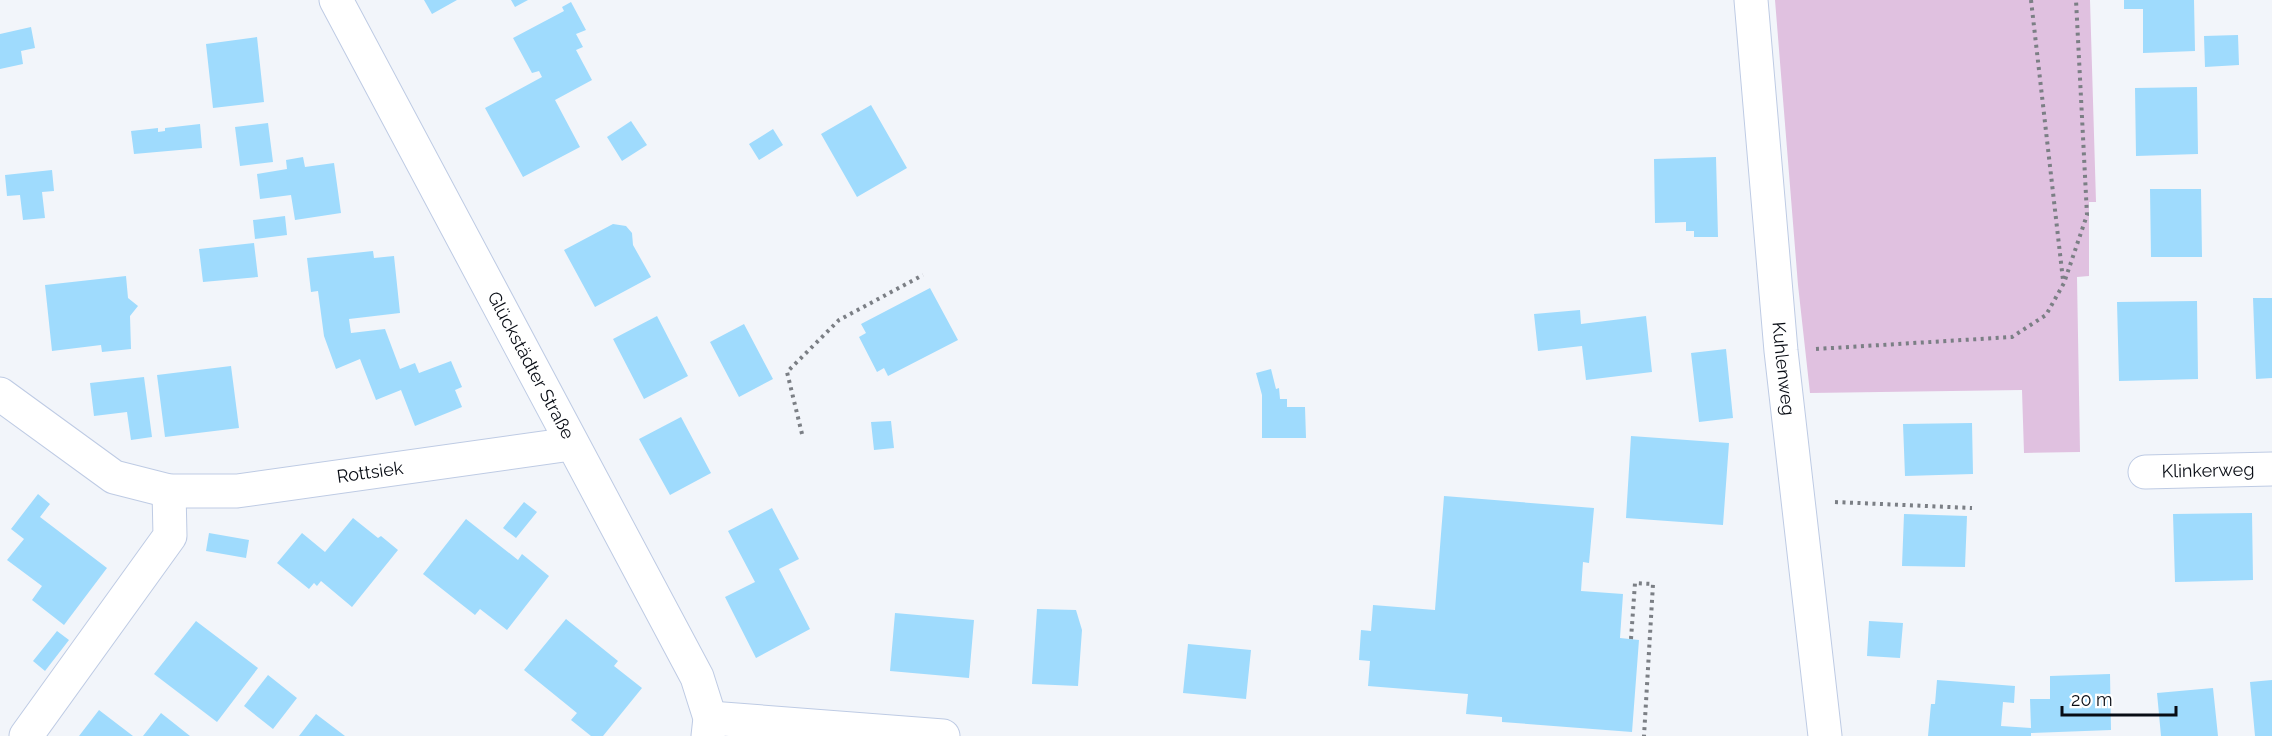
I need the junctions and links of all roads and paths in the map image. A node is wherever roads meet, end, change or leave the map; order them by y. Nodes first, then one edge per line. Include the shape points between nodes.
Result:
1 (336, 0) edge
2 (1751, 0) edge
3 (2031, 0) edge
4 (2076, 0) edge
5 (923, 275) dead end
6 (2064, 283) junction
7 (1781, 351) junction
8 (0, 394) edge
9 (802, 434) dead end
10 (571, 444) junction
11 (2272, 469) edge
12 (2145, 472) dead end
13 (169, 491) junction
14 (1798, 500) junction
15 (1972, 508) dead end
16 (1631, 639) dead end
17 (709, 727) edge
18 (26, 736) edge
19 (943, 736) edge
20 (1644, 736) edge
21 (1825, 736) edge

1 - 10 street, Glückstädter Straße
2 - 7 street, Kuhlenweg
3 - 6 path
4 - 6 path via 2087,215
5 - 9 path via 839,320 787,372
6 - 7 path via 2046,315 2012,337
7 - 14 street, Kuhlenweg
8 - 13 street, Rottsiek via 114,477
10 - 13 street, Rottsiek via 237,491
10 - 17 street, Glückstädter Straße via 697,678
11 - 12 street, Klinkerweg
13 - 18 street via 170,536
14 - 15 path
14 - 21 street, Kuhlenweg
16 - 20 path via 1635,583 1653,584
17 - 19 street

